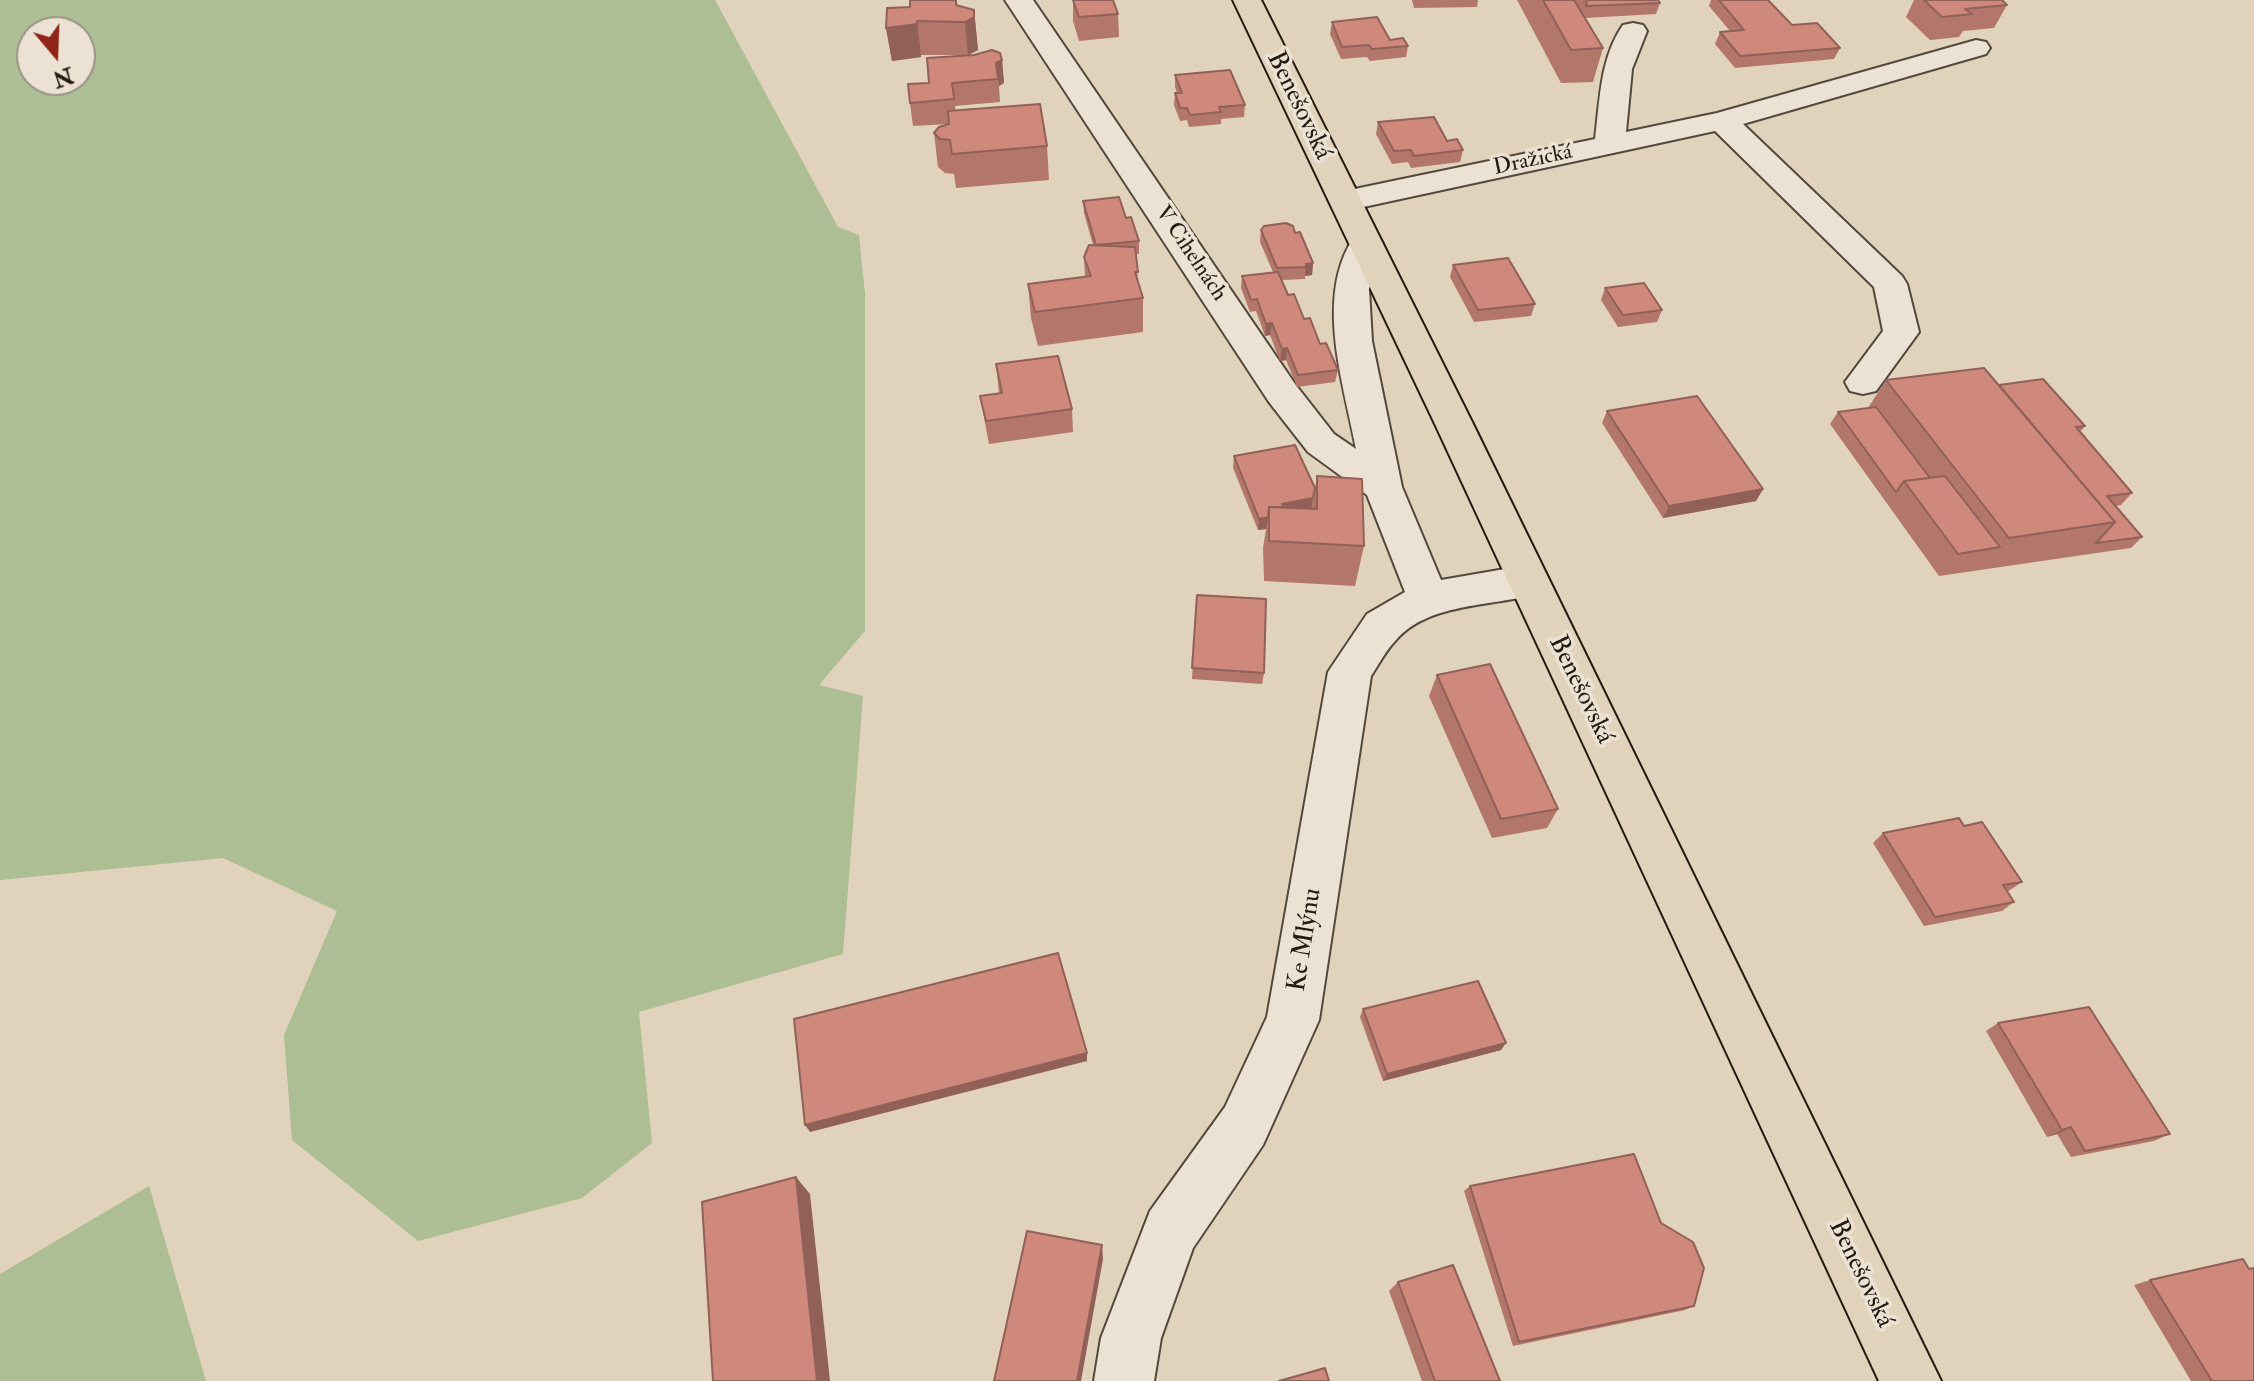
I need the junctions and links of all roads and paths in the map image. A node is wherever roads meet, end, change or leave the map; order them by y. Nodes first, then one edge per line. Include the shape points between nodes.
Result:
1 (1019, 0) edge
2 (1247, 0) edge
3 (1633, 31) dead end
4 (1976, 48) dead end
5 (1722, 121) junction
6 (1610, 145) junction
7 (1345, 201) junction
8 (1366, 244) junction
9 (1863, 382) dead end
10 (1383, 487) junction
11 (1528, 581) junction
12 (1428, 598) junction
13 (1124, 1381) edge
14 (1911, 1381) edge

1 - 10 street, V Cihelnách via 1282,393 1321,443
2 - 7 main road, Benešovská
3 - 6 street via 1618,69
4 - 5 street, Dražická
5 - 6 street, Dražická
5 - 9 street via 1890,284 1901,332
6 - 7 street, Dražická
7 - 8 main road, Benešovská
8 - 10 street via 1352,289 1354,341
8 - 11 main road, Benešovská
10 - 12 street
11 - 12 street, Ke Mlýnu
11 - 14 main road, Benešovská
12 - 13 street, Ke Mlýnu via 1382,626 1350,672 1293,1020 1244,1126 1170,1231 1131,1338

